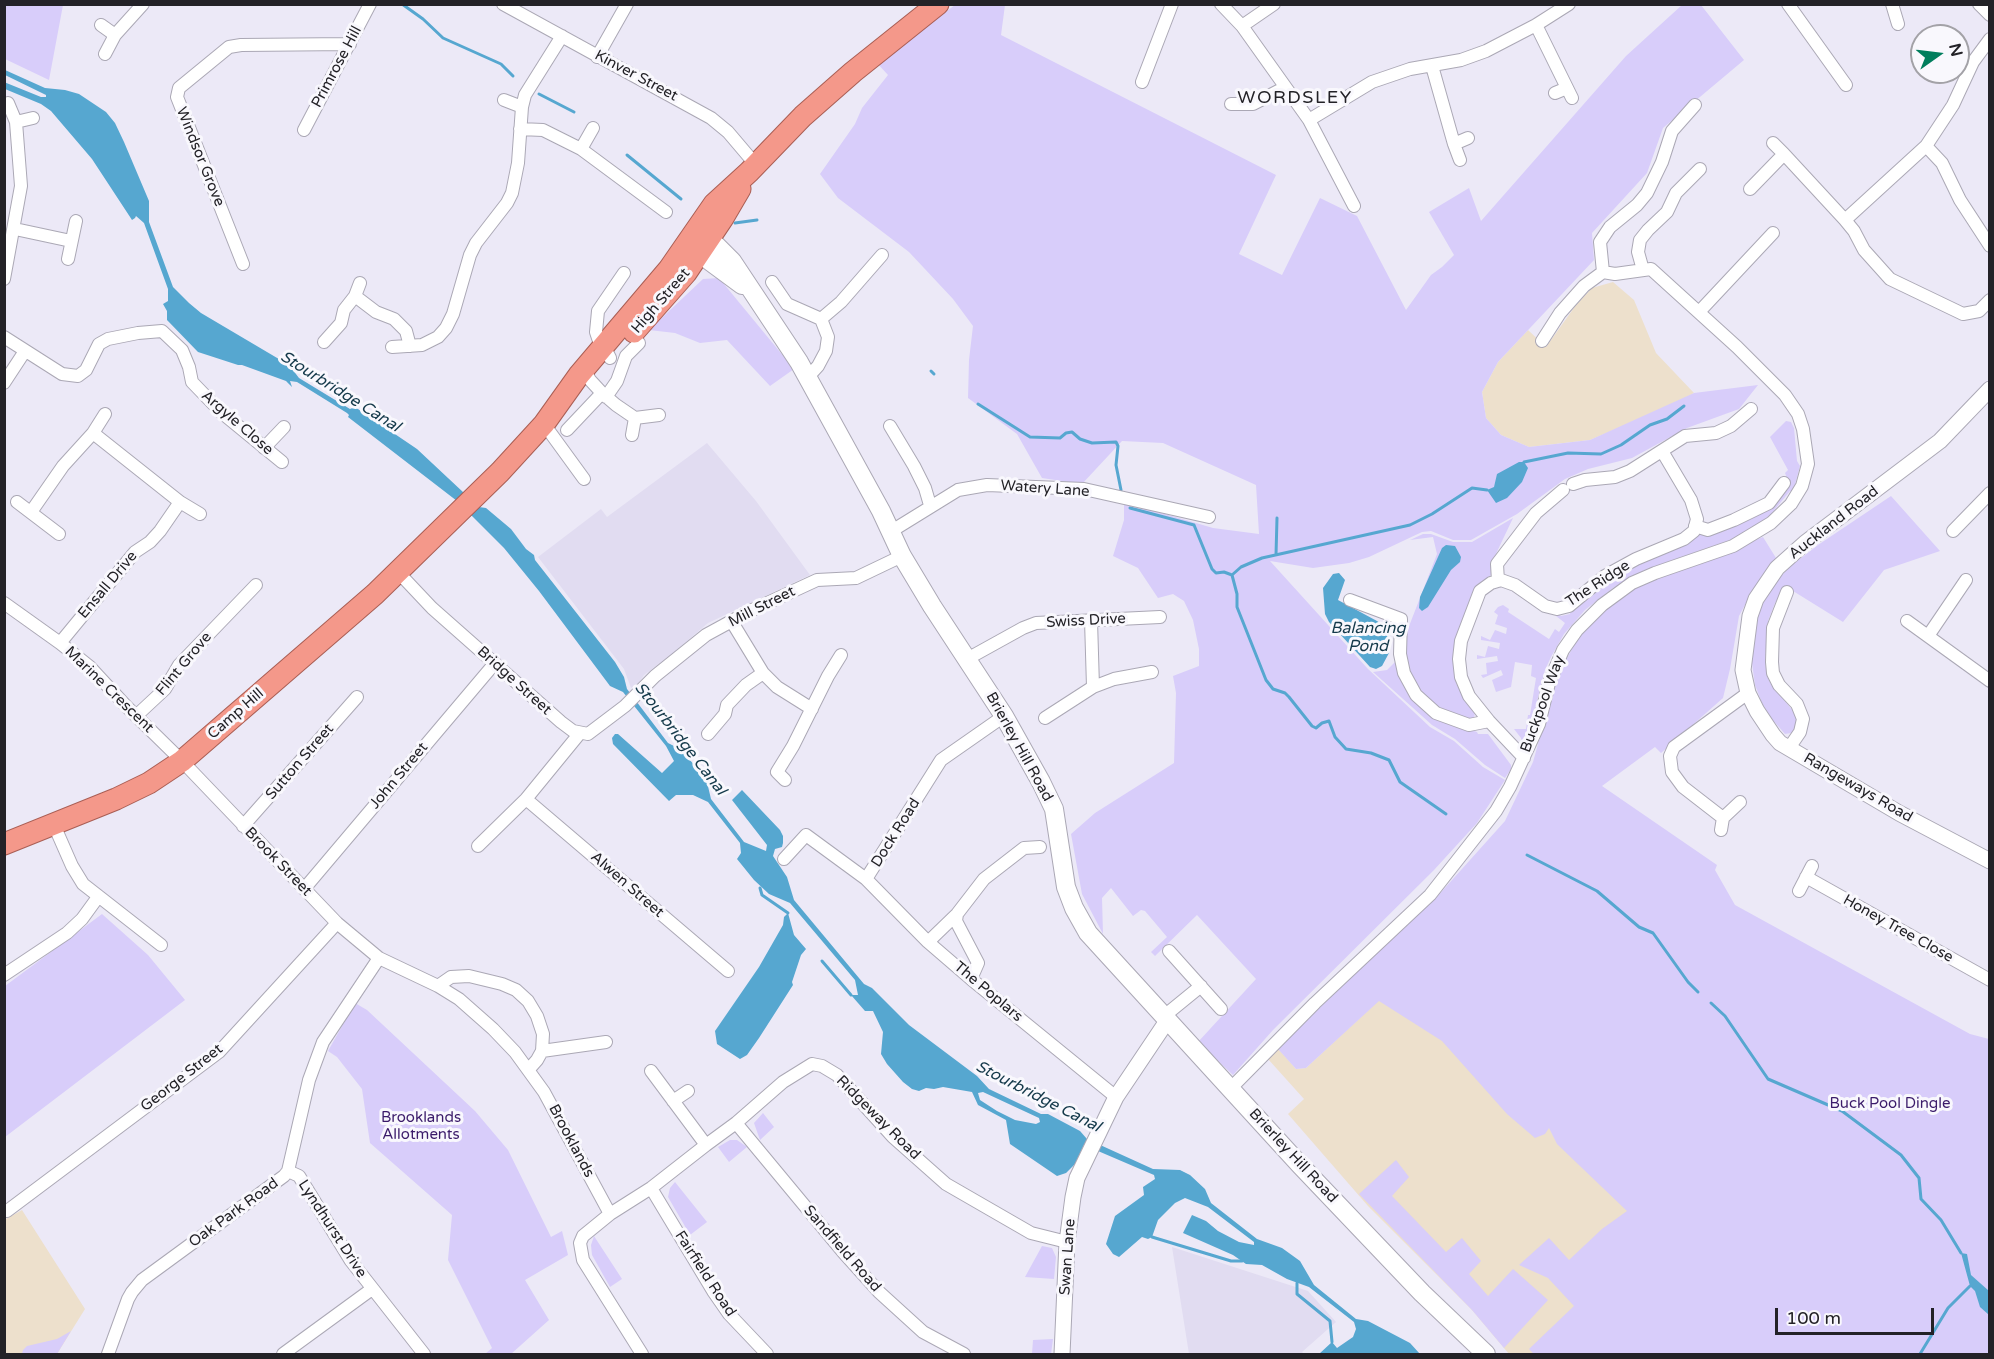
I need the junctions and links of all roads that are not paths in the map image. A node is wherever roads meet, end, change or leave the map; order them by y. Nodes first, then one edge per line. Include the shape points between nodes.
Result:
1 (143, 4) edge
2 (370, 4) edge
3 (503, 4) edge
4 (627, 4) edge
5 (938, 4) edge
6 (1172, 4) edge
7 (1221, 4) edge
8 (1274, 4) edge
9 (1569, 4) edge
10 (1788, 4) edge
11 (1892, 4) edge
12 (1979, 4) edge
13 (1989, 15) edge
14 (1898, 24) dead end
15 (101, 25) dead end
16 (1536, 25) junction
17 (1242, 26) junction
18 (115, 35) junction
19 (562, 36) junction
20 (1988, 43) edge
21 (350, 44) junction
22 (105, 54) dead end
23 (597, 57) junction
24 (1432, 66) junction
25 (1142, 82) dead end
26 (1846, 85) dead end
27 (1284, 88) junction
28 (1555, 93) dead end
29 (504, 100) dead end
30 (8, 103) dead end
31 (1231, 104) dead end
32 (1695, 105) dead end
33 (522, 107) junction
34 (33, 118) dead end
35 (1309, 120) junction
36 (16, 122) junction
37 (593, 128) dead end
38 (520, 129) junction
39 (304, 130) dead end
40 (1468, 138) dead end
41 (1773, 143) dead end
42 (1454, 144) junction
43 (1926, 146) junction
44 (581, 149) junction
45 (1784, 154) junction
46 (1460, 160) dead end
47 (752, 169) junction
48 (1700, 169) dead end
49 (1750, 189) dead end
50 (1354, 206) dead end
51 (666, 212) dead end
52 (1845, 220) junction
53 (76, 221) dead end
54 (15, 229) junction
55 (1773, 233) dead end
56 (71, 241) junction
57 (700, 243) junction
58 (1989, 246) edge
59 (882, 255) dead end
60 (68, 259) dead end
61 (243, 264) dead end
62 (1642, 270) junction
63 (624, 273) dead end
64 (1609, 273) junction
65 (4, 279) edge
66 (772, 282) dead end
67 (360, 283) dead end
68 (355, 296) junction
69 (1989, 300) edge
70 (397, 310) dead end
71 (1699, 312) junction
72 (821, 319) junction
73 (402, 328) junction
74 (4, 337) edge
75 (635, 339) junction
76 (1542, 341) dead end
77 (324, 342) dead end
78 (410, 346) junction
79 (392, 347) dead end
80 (25, 351) junction
81 (607, 352) junction
82 (804, 370) junction
83 (4, 383) edge
84 (591, 385) junction
85 (1989, 389) edge
86 (1751, 409) dead end
87 (105, 414) dead end
88 (659, 415) dead end
89 (635, 418) junction
90 (548, 419) junction
91 (890, 426) dead end
92 (284, 427) dead end
93 (567, 430) dead end
94 (93, 433) junction
95 (632, 435) dead end
96 (264, 448) junction
97 (1662, 451) junction
98 (282, 462) dead end
99 (584, 478) dead end
100 (1784, 483) dead end
101 (1989, 493) edge
102 (17, 502) dead end
103 (180, 502) junction
104 (930, 505) junction
105 (31, 512) junction
106 (200, 514) dead end
107 (1209, 517) dead end
108 (1695, 526) junction
109 (891, 531) junction
110 (1953, 531) dead end
111 (59, 534) dead end
112 (902, 556) junction
113 (398, 572) junction
114 (1965, 580) dead end
115 (1498, 581) junction
116 (256, 585) dead end
117 (1787, 592) dead end
118 (1350, 600) dead end
119 (4, 603) edge
120 (1160, 617) dead end
121 (1091, 620) junction
122 (1907, 621) dead end
123 (732, 622) junction
124 (1928, 636) junction
125 (60, 643) junction
126 (841, 655) dead end
127 (967, 659) junction
128 (495, 663) junction
129 (1152, 672) dead end
130 (763, 673) junction
131 (1989, 681) edge
132 (1093, 687) junction
133 (1748, 693) junction
134 (357, 697) dead end
135 (812, 710) junction
136 (136, 716) junction
137 (1004, 716) junction
138 (1045, 718) dead end
139 (1489, 721) junction
140 (580, 733) junction
141 (708, 734) dead end
142 (1789, 748) junction
143 (1524, 758) junction
144 (182, 761) junction
145 (785, 780) dead end
146 (526, 799) junction
147 (1740, 802) dead end
148 (54, 825) junction
149 (243, 826) junction
150 (4, 844) edge
151 (478, 846) dead end
152 (1040, 847) dead end
153 (783, 859) dead end
154 (1989, 861) edge
155 (866, 879) junction
156 (304, 889) junction
157 (1799, 891) dead end
158 (99, 897) junction
159 (957, 914) junction
160 (337, 923) junction
161 (928, 942) junction
162 (161, 945) dead end
163 (1168, 951) dead end
164 (379, 958) junction
165 (728, 971) dead end
166 (4, 975) edge
167 (971, 979) junction
168 (1989, 980) edge
169 (438, 986) junction
170 (1201, 986) junction
171 (1221, 1009) dead end
172 (1165, 1019) junction
173 (606, 1042) dead end
174 (542, 1051) junction
175 (529, 1069) junction
176 (651, 1071) dead end
177 (1231, 1088) junction
178 (688, 1091) dead end
179 (1116, 1097) junction
180 (672, 1101) junction
181 (736, 1123) junction
182 (706, 1144) junction
183 (288, 1171) junction
184 (651, 1188) junction
185 (7, 1211) dead end
186 (610, 1214) junction
187 (1067, 1242) junction
188 (372, 1289) junction
189 (108, 1354) edge
190 (283, 1354) edge
191 (424, 1354) edge
192 (642, 1354) edge
193 (766, 1354) edge
194 (964, 1354) edge
195 (1062, 1354) edge
196 (1486, 1354) edge

1 - 18 street
2 - 21 street, Primrose Hill
3 - 19 street, Kinver Street
4 - 23 street
5 - 47 highway, High Street via 803,116
6 - 25 street via 1167,32
7 - 17 street
8 - 17 street
9 - 16 street
10 - 26 street
11 - 14 street
12 - 13 street
15 - 18 street
16 - 24 street via 1485,51
16 - 28 street via 1570,93
17 - 27 street
18 - 22 street
19 - 23 street, Kinver Street
19 - 33 street via 525,95
20 - 43 street via 1973,62 1953,105
21 - 39 street, Primrose Hill
21 - 61 street, Windsor Grove via 229,47 178,88 177,97
23 - 47 street, Kinver Street via 711,118 728,132
24 - 35 street via 1372,82
24 - 42 street
27 - 31 street via 1254,107
27 - 35 street
29 - 33 street
30 - 36 street
32 - 64 street via 1672,131 1647,193 1610,227 1600,242
33 - 38 street
34 - 36 street
35 - 50 street
36 - 54 street via 21,186
37 - 44 street
38 - 44 street via 543,130
38 - 78 street via 512,193 470,255 453,314 438,337
40 - 42 street
41 - 45 street
42 - 46 street
43 - 52 street
43 - 58 street via 1942,163
44 - 51 street
45 - 49 street
45 - 52 street
47 - 57 highway, High Street via 714,204
48 - 62 street via 1640,240
52 - 69 street via 1864,250 1890,279 1963,314 1979,311
53 - 56 street
54 - 56 street
54 - 65 street
55 - 71 street
56 - 60 street
57 - 75 highway, High Street via 684,277
57 - 81 highway, High Street via 669,269
57 - 82 main road, Brierley Hill Road via 732,261
59 - 72 street
62 - 64 street
62 - 71 street, Buckpool Way via 1651,269
63 - 81 street via 598,311 596,332
64 - 76 street via 1584,286
66 - 72 street via 787,304
67 - 68 street
68 - 73 street
68 - 77 street
70 - 73 street
71 - 143 street, Buckpool Way via 1759,368 1798,414 1808,464 1802,486 1781,515 1755,534 1733,546 1632,583 1577,630 1563,650 1549,683 1539,724
72 - 82 street via 828,337 826,351
73 - 78 street
74 - 80 street, Argyle Close
75 - 81 highway, High Street
75 - 84 street via 617,381
78 - 79 street
80 - 83 street
80 - 96 street, Argyle Close via 62,374 78,376 86,370 99,344 108,339 162,331 182,350 192,382
81 - 84 highway, High Street
82 - 109 main road, Brierley Hill Road
84 - 89 street
84 - 90 highway, High Street
84 - 93 street via 586,408
85 - 133 street, Auckland Road via 1940,441 1777,568 1749,616 1743,670
86 - 97 street via 1731,426 1716,433 1685,436
87 - 94 street
88 - 89 street
89 - 95 street
90 - 99 street
90 - 113 highway, High Street via 501,472
91 - 104 street via 914,466
92 - 96 street
94 - 103 street
94 - 105 street via 63,466
96 - 98 street, Argyle Close
97 - 108 street via 1691,500 1697,519
97 - 115 street via 1615,477 1585,480 1568,487 1536,513 1497,564
100 - 108 street via 1769,502 1720,526 1708,530
101 - 110 street
102 - 105 street
103 - 106 street
103 - 125 street, Ensall Drive via 160,531 135,552
104 - 107 street, Watery Lane via 958,490 987,485 1084,489
104 - 109 street, Watery Lane
105 - 111 street
108 - 115 street, The Ridge via 1684,539 1605,576 1569,606 1545,606 1515,585
109 - 112 main road, Brierley Hill Road
112 - 123 street, Mill Street via 856,578 817,580
112 - 127 main road, Brierley Hill Road
113 - 128 street, Bridge Street
113 - 144 highway, Camp Hill
114 - 124 street
115 - 139 street via 1480,591 1461,641 1459,659 1469,696
116 - 136 street, Flint Grove
117 - 142 street via 1773,628 1772,662 1779,685 1802,714 1800,732
118 - 139 street via 1401,619 1404,673 1416,695 1436,713 1469,725
119 - 125 street, Marine Crescent
120 - 121 street, Swiss Drive
121 - 127 street, Swiss Drive via 1023,628
121 - 132 street
122 - 124 street
123 - 130 street
123 - 140 street, Mill Street via 706,635 588,734
124 - 131 street
125 - 136 street, Marine Crescent via 90,667
126 - 135 street
127 - 137 main road, Brierley Hill Road
128 - 140 street, Bridge Street via 561,722
128 - 156 street, John Street
129 - 132 street
130 - 135 street
130 - 141 street via 722,702 725,714
132 - 138 street
133 - 142 street, Rangeways Road via 1773,735
133 - 147 street via 1674,747 1670,756 1672,772 1683,787 1722,824
134 - 149 street, Sutton Street
135 - 145 street via 777,772
136 - 144 street, Marine Crescent
137 - 155 street, Dock Road via 941,760
137 - 172 main road, Brierley Hill Road via 1054,809 1066,887 1074,908 1088,933
139 - 143 street
140 - 146 street
142 - 154 street, Rangeways Road
143 - 177 street, Buckpool Way via 1496,811 1430,895
144 - 148 highway, Camp Hill via 149,783
144 - 149 street, Brook Street
146 - 151 street
146 - 165 street, Alwen Street
148 - 150 highway
148 - 158 street via 83,884
149 - 156 street, Brook Street
152 - 159 street via 1024,848 984,879
153 - 155 street, Dock Road via 806,835
155 - 161 street, The Poplars
156 - 160 street, Brook Street
157 - 168 street, Honey Tree Close via 1809,872
158 - 162 street
158 - 166 street via 67,933
159 - 161 street
159 - 167 street via 956,921 978,963
160 - 164 street, Brook Street
160 - 185 street, George Street via 219,1052
161 - 167 street, The Poplars
163 - 170 street
164 - 169 street, Brooklands
164 - 183 street, Oak Park Road via 322,1042
167 - 179 street, The Poplars
169 - 174 street via 451,977 470,976 516,990 537,1016 543,1034
169 - 175 street, Brooklands via 472,1010
170 - 171 street
170 - 172 street
172 - 177 main road, Brierley Hill Road
172 - 179 street
173 - 174 street
174 - 175 street
175 - 186 street, Brooklands
176 - 180 street
177 - 196 main road, Brierley Hill Road via 1422,1293
178 - 180 street
179 - 187 street, Swan Lane via 1084,1161 1073,1197
180 - 182 street
181 - 182 street, Ridgeway Road
181 - 187 street, Ridgeway Road via 783,1083 812,1064 822,1066 837,1075 893,1137 946,1184 1031,1233
181 - 194 street, Sandfield Road via 879,1292 923,1332
182 - 184 street, Ridgeway Road
183 - 188 street, Lyndhurst Drive via 298,1176
183 - 189 street, Oak Park Road via 142,1280 128,1299
184 - 186 street, Ridgeway Road
184 - 193 street, Fairfield Road via 713,1291
186 - 192 street, Ridgeway Road via 583,1236 583,1260
187 - 195 street, Swan Lane
188 - 190 street, Lyndhurst Drive
188 - 191 street

